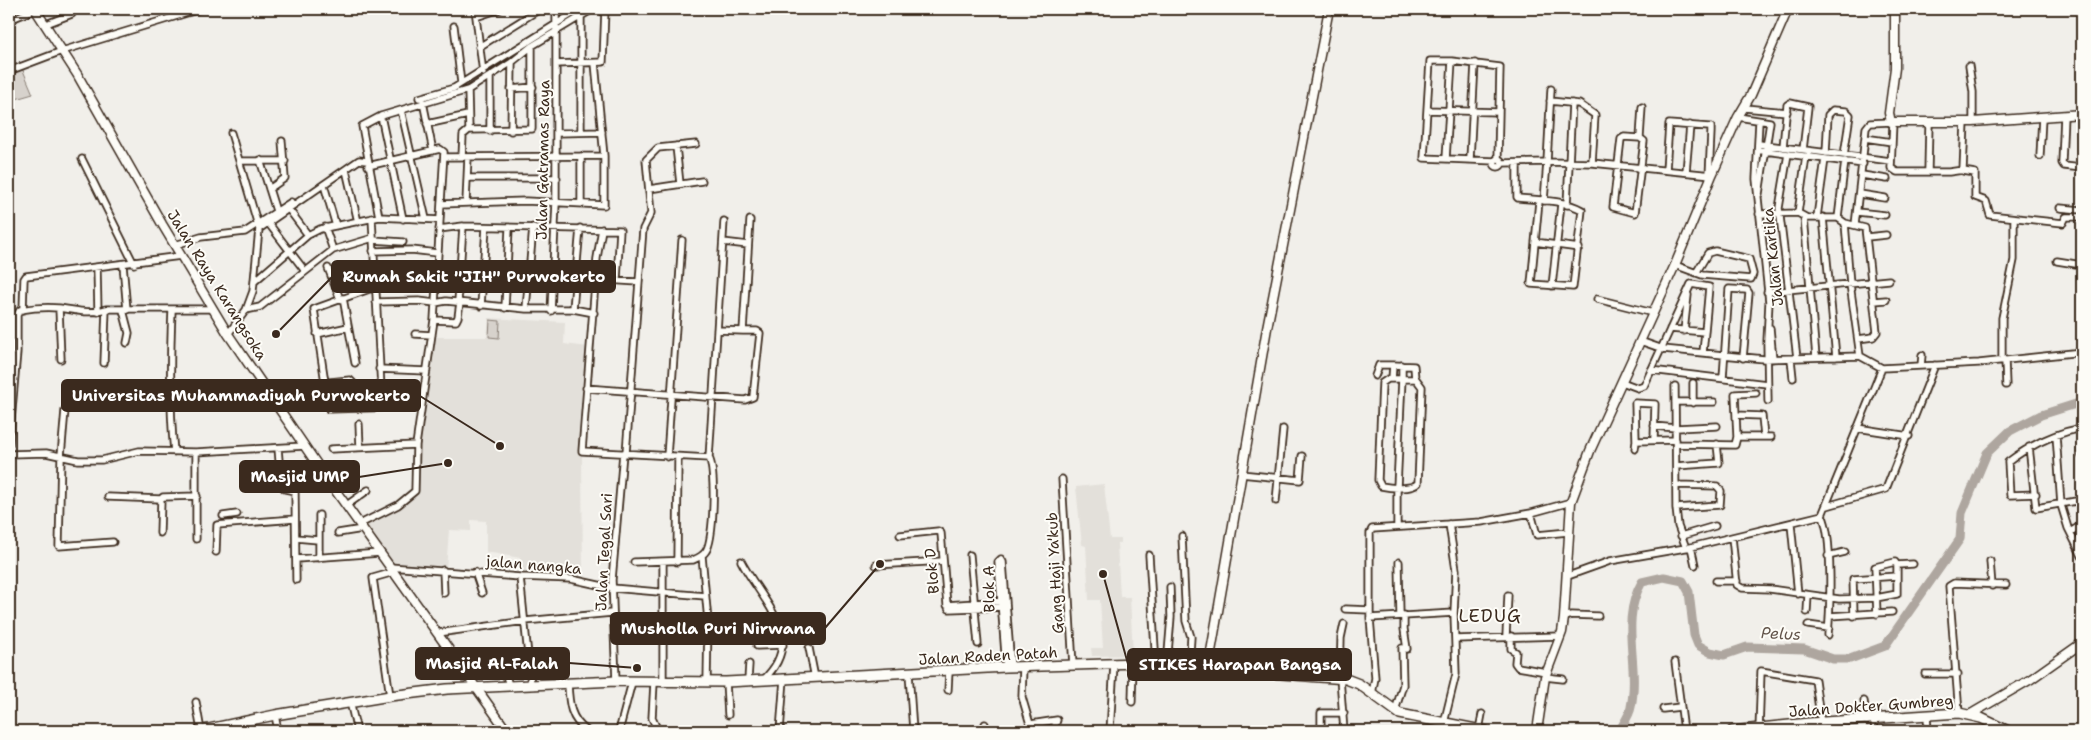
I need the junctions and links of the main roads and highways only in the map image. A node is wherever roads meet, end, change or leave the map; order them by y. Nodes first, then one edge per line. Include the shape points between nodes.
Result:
1 (1821, 727) edge
2 (1759, 729) edge
3 (2003, 730) edge
4 (200, 731) edge
5 (1483, 731) edge
6 (1732, 731) edge

1 - 2 main road, Jalan Dokter Gumbreg
1 - 3 main road, Jalan Dokter Gumbreg via 1960,713 1971,714
2 - 6 main road, Jalan Dokter Gumbreg
4 - 5 main road, Jalan Raden Patah via 350,702 478,687 707,678 726,682 748,677 784,680 1133,663 1340,678 1359,684 1394,711 1422,720

